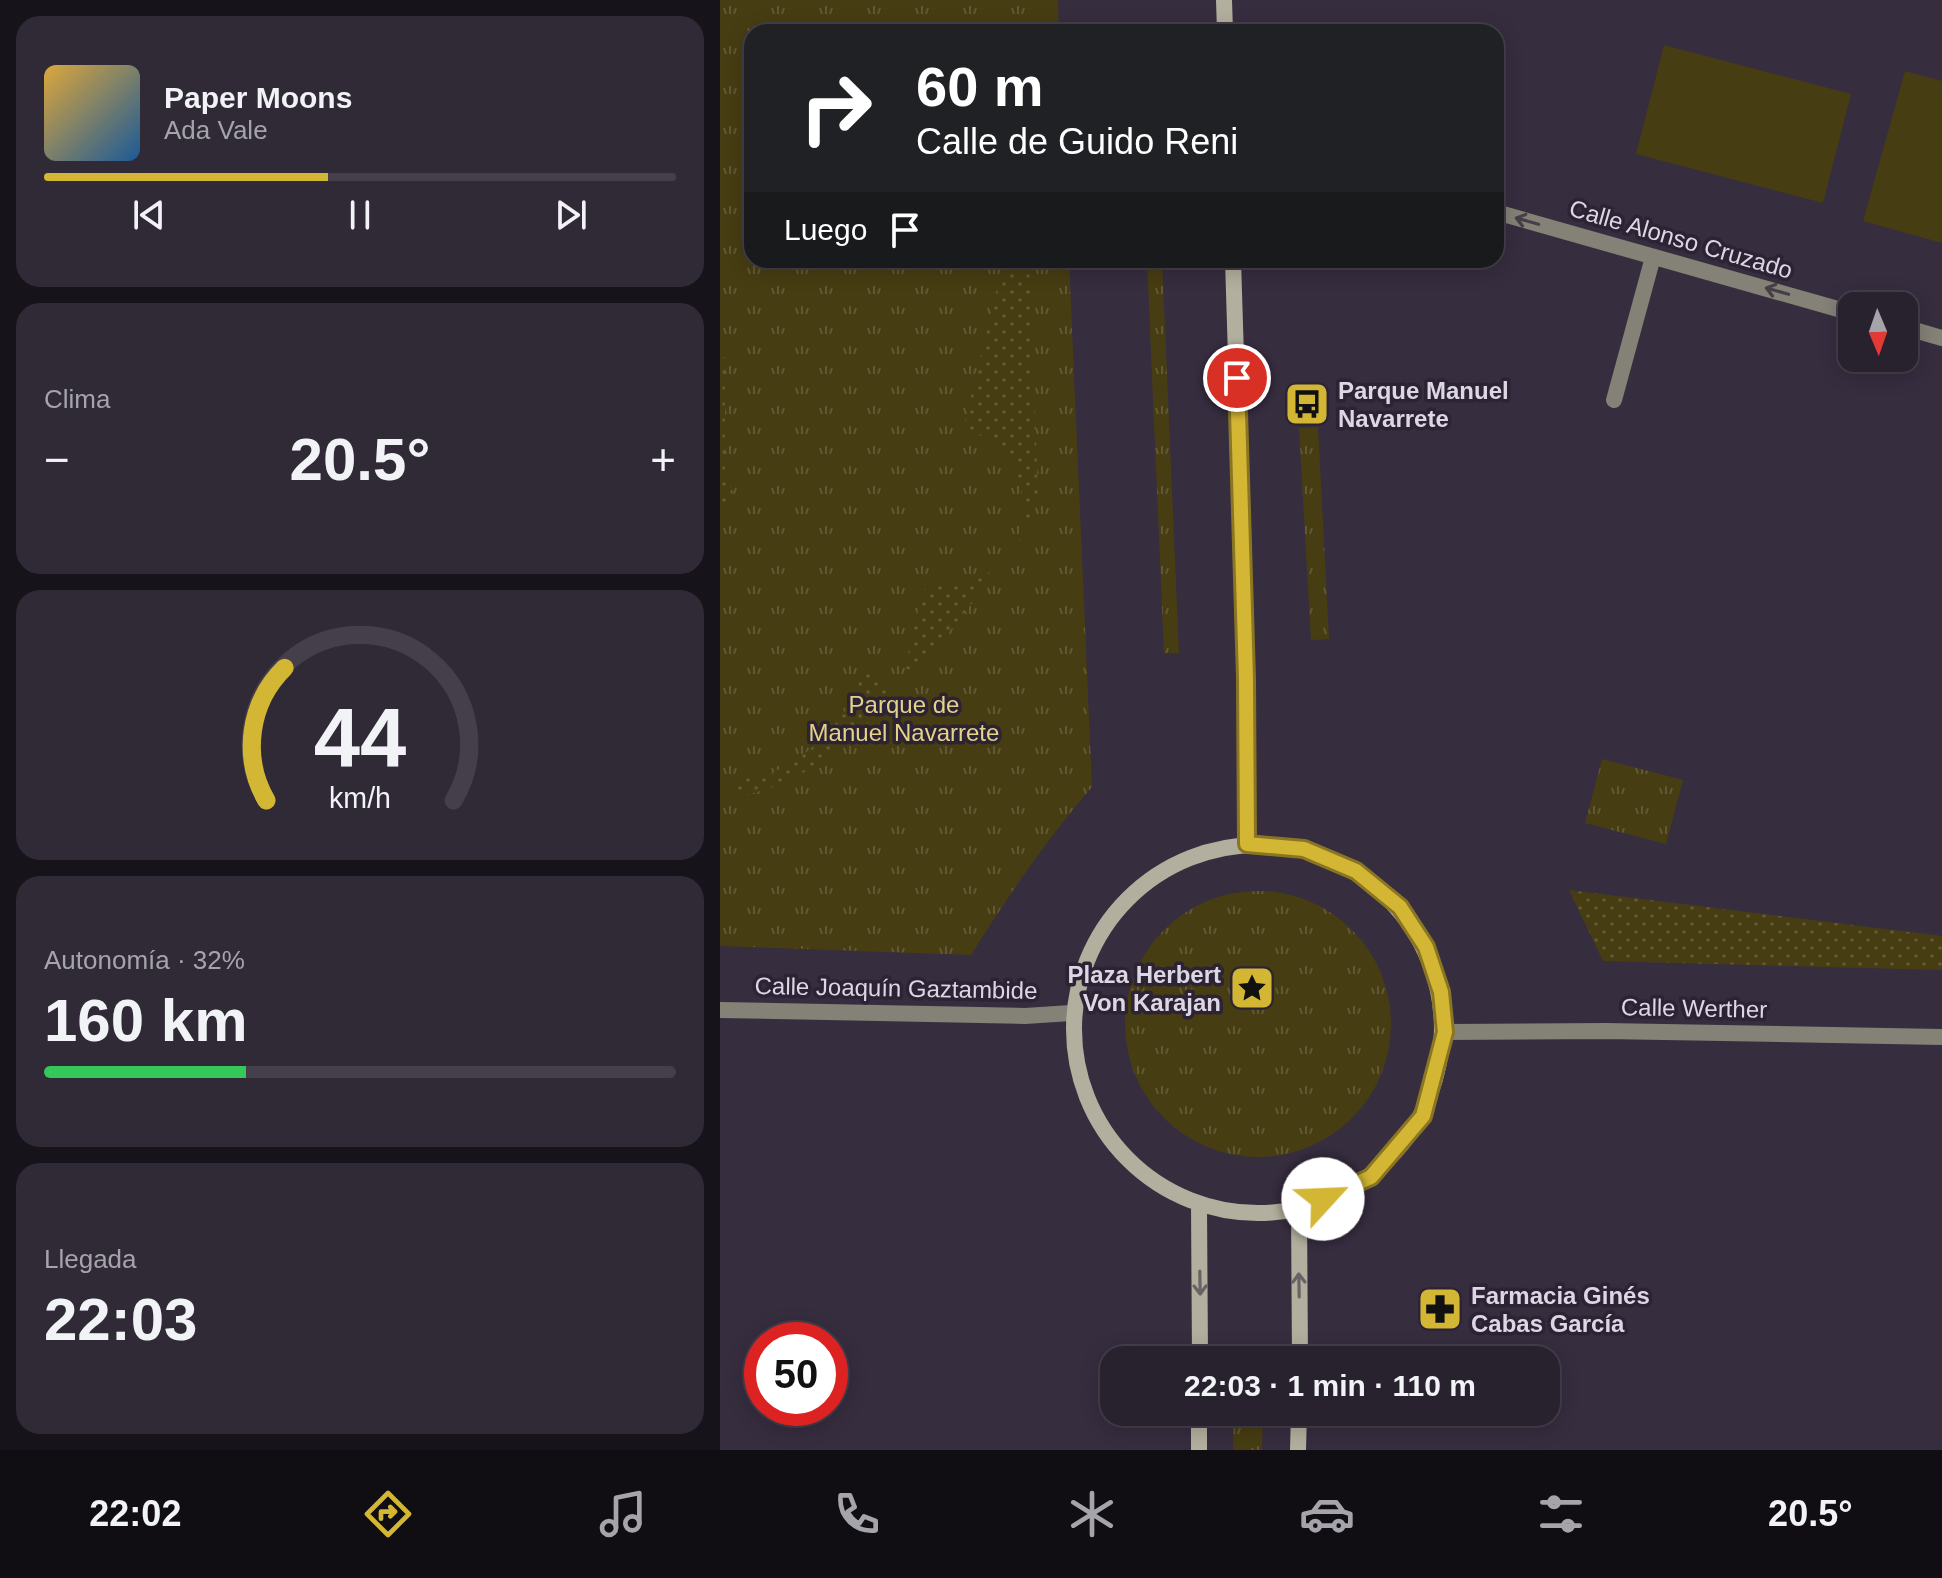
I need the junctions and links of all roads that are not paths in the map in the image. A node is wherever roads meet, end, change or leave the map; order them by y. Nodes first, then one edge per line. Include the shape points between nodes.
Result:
1 (1224, 0) edge
2 (1225, 24) edge
3 (1504, 214) edge
4 (1653, 257) junction
5 (1233, 268) edge
6 (1838, 309) edge
7 (1918, 331) edge
8 (1942, 338) edge
9 (1614, 400) dead end
10 (1247, 844) junction
11 (720, 1010) edge
12 (1071, 1013) junction
13 (1445, 1032) junction
14 (1942, 1037) edge
15 (1199, 1205) junction
16 (1299, 1210) junction
17 (1200, 1346) edge
18 (1300, 1346) edge
19 (1199, 1426) edge
20 (1299, 1426) edge
21 (1199, 1450) edge
22 (1298, 1450) edge

1 - 2 main road
4 -> 3 street, Calle Alonso Cruzado
6 -> 4 street, Calle Alonso Cruzado
4 - 9 street
5 - 10 main road
7 - 8 street
10 - 12 main road via 1175,863 1126,898 1091,948
10 - 13 main road via 1304,849 1356,871 1400,907 1426,947 1441,992
11 - 12 street, Calle Joaquín Gaztambide
12 - 15 main road via 1076,1069 1100,1128 1142,1175
13 - 14 street, Calle Werther
13 - 16 main road via 1423,1116 1371,1177
15 - 16 main road via 1248,1215
15 -> 17 main road
18 -> 16 main road
19 - 21 main road
20 - 22 main road

